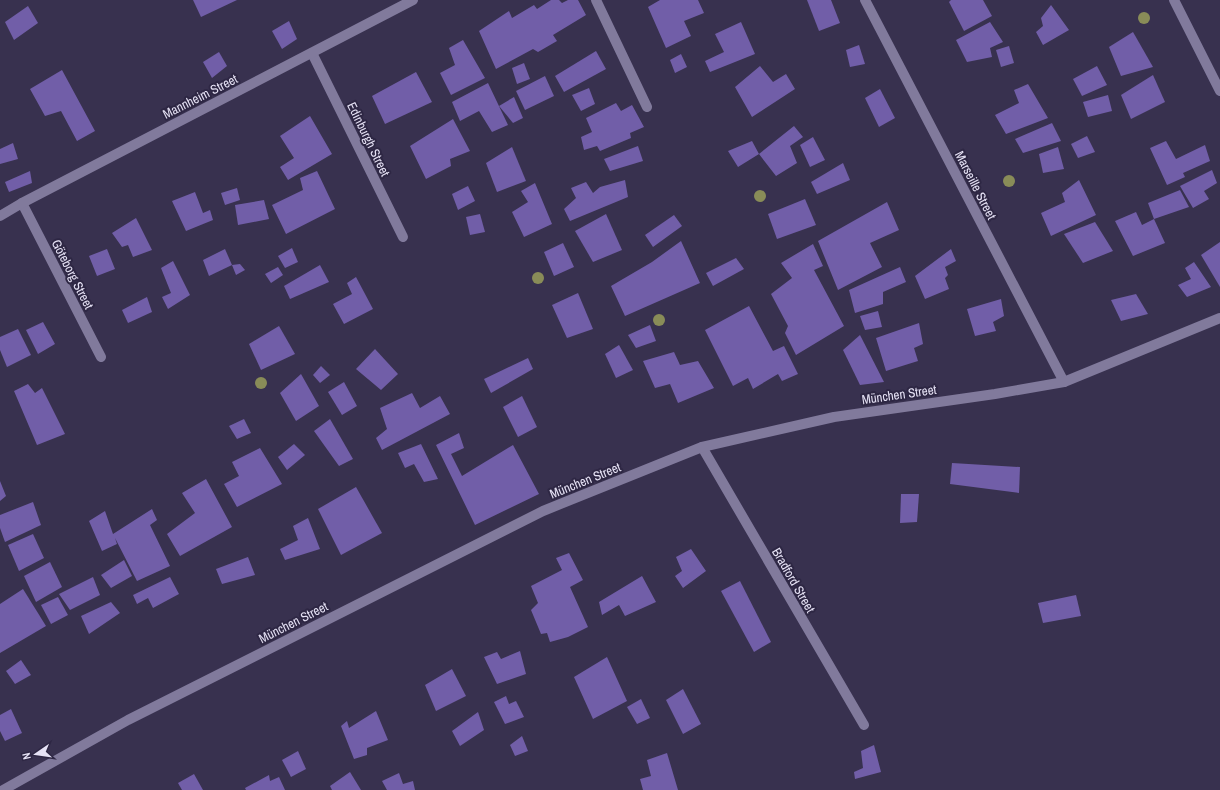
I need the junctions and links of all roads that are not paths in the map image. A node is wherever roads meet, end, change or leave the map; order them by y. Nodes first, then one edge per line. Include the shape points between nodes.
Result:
1 (413, 0) edge
2 (596, 0) edge
3 (866, 0) edge
4 (1174, 0) edge
5 (312, 53) junction
6 (1220, 91) edge
7 (647, 107) dead end
8 (22, 203) junction
9 (0, 216) edge
10 (403, 237) dead end
11 (1220, 318) edge
12 (101, 357) dead end
13 (1064, 382) junction
14 (702, 447) junction
15 (864, 725) dead end
16 (3, 790) edge

1 - 5 street, Mannheim Street
2 - 7 street
3 - 13 street, Marseille Street
4 - 6 street
5 - 8 street, Mannheim Street
5 - 10 street, Edinburgh Street
8 - 9 street, Mannheim Street
8 - 12 street, Göteborg Street
11 - 13 street, München Street
13 - 14 street, München Street via 834,417
14 - 15 street, Bradford Street
14 - 16 street, München Street via 543,511 128,720

